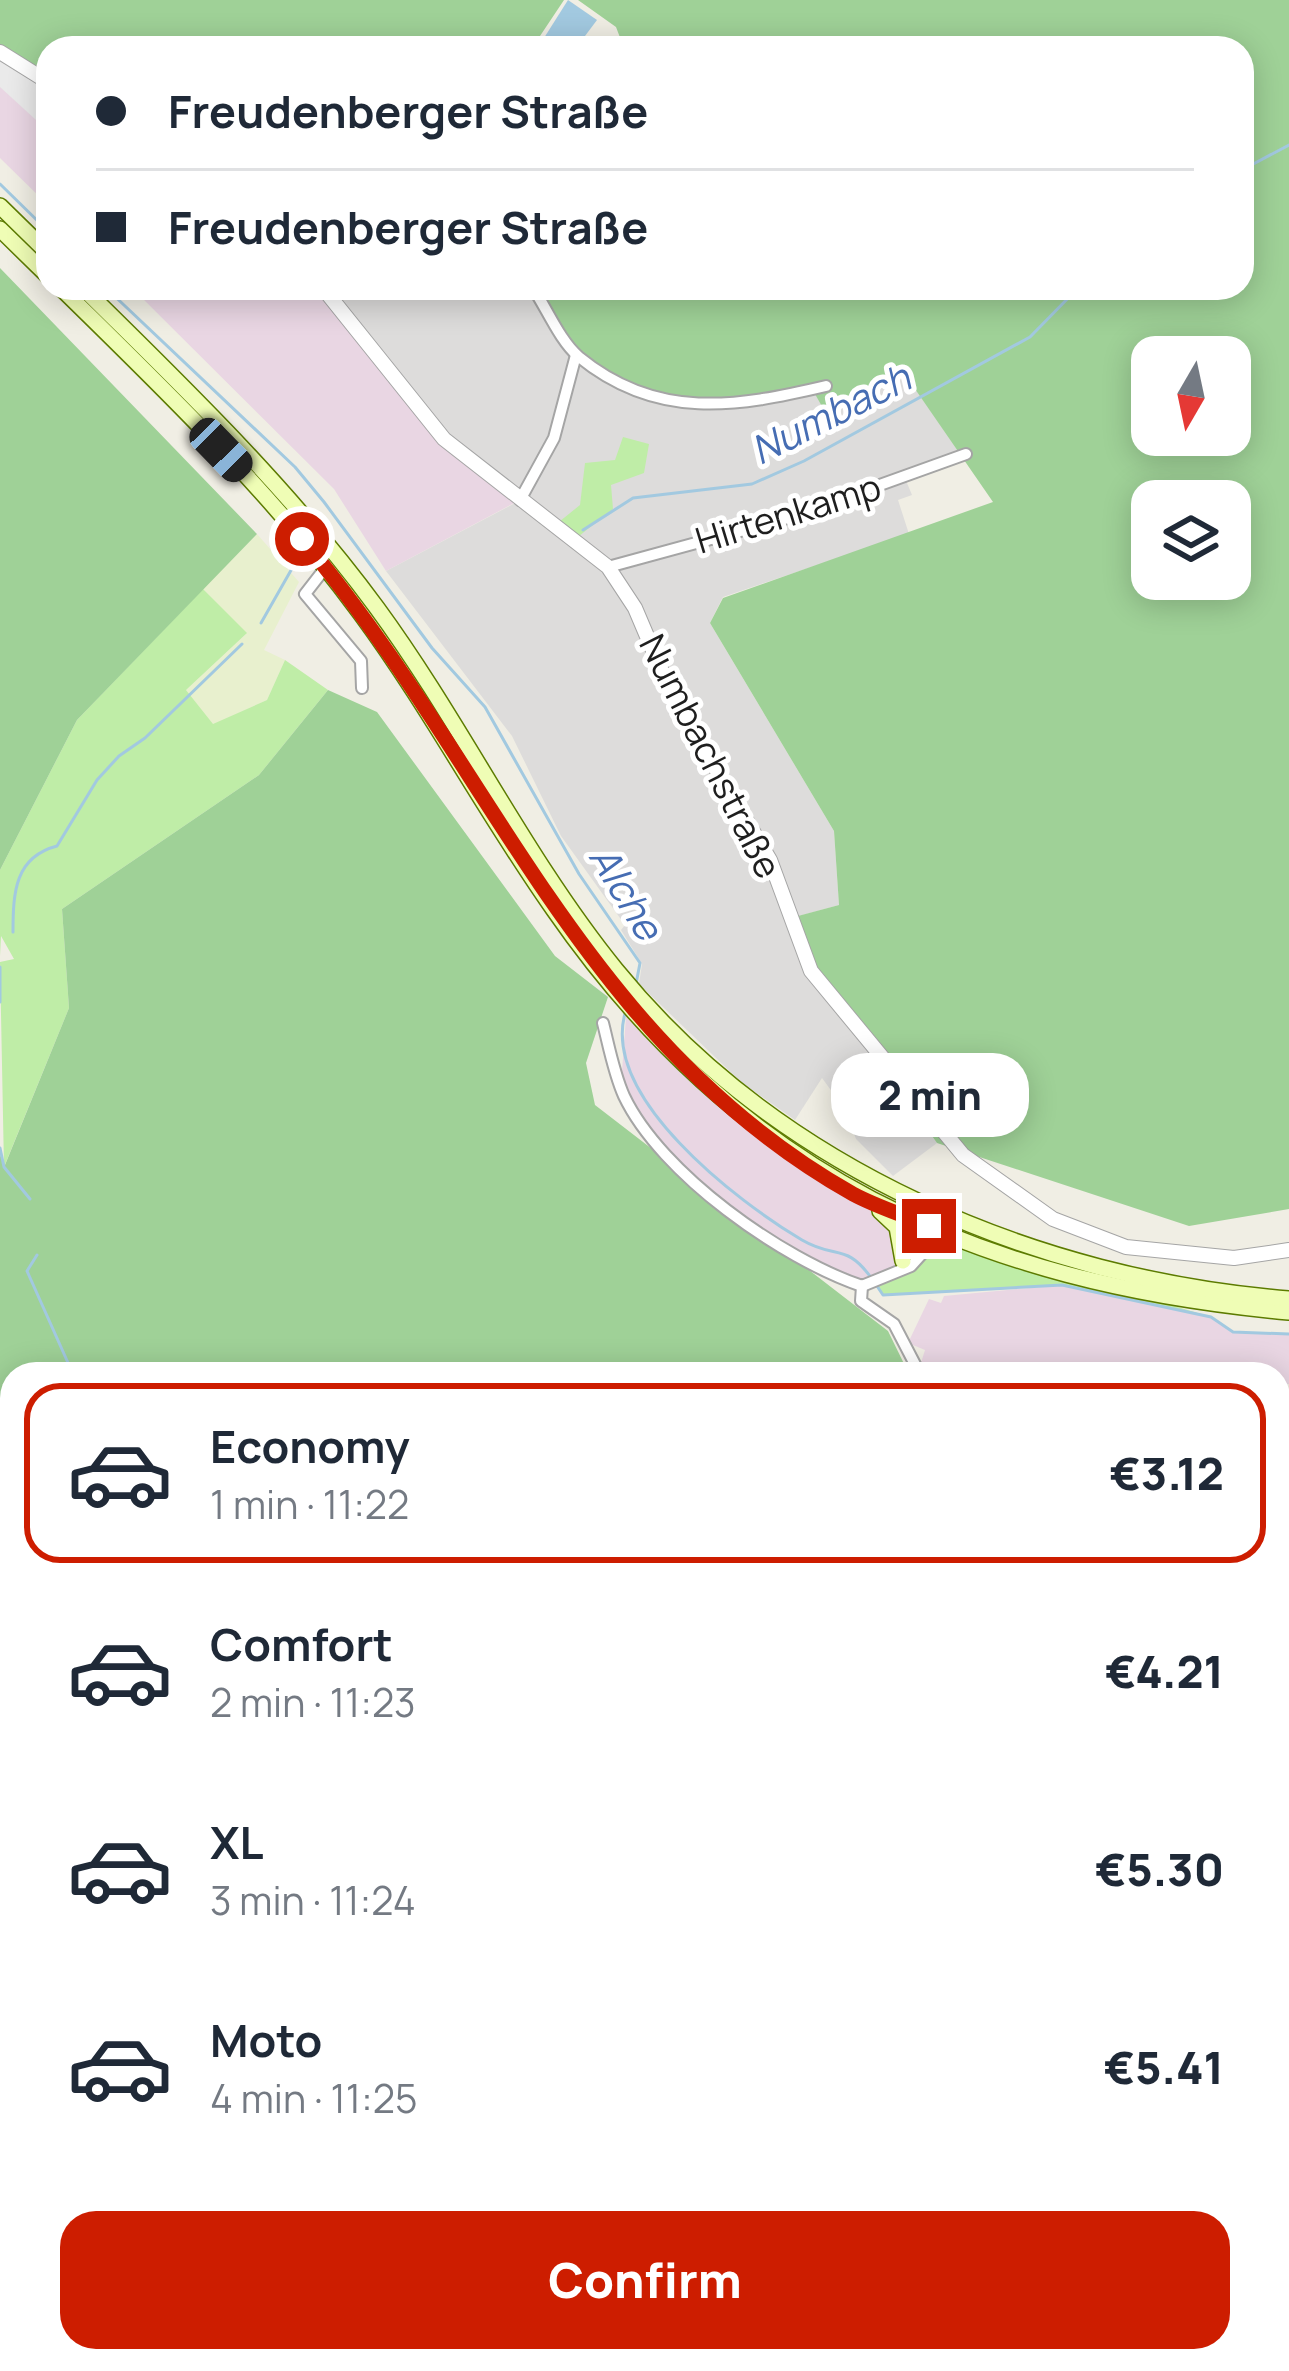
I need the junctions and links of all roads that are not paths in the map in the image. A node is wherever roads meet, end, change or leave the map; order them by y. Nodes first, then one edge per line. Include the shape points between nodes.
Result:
1 (0, 52) edge
2 (36, 74) edge
3 (0, 206) edge
4 (0, 229) edge
5 (36, 241) edge
6 (36, 264) edge
7 (73, 300) edge
8 (95, 300) edge
9 (333, 300) edge
10 (541, 300) edge
11 (576, 355) junction
12 (826, 386) dead end
13 (966, 454) dead end
14 (520, 500) junction
15 (326, 567) junction
16 (608, 567) junction
17 (362, 688) dead end
18 (631, 998) junction
19 (603, 1024) dead end
20 (857, 1196) junction
21 (936, 1208) junction
22 (929, 1226) junction
23 (1289, 1250) edge
24 (902, 1265) junction
25 (862, 1286) junction
26 (1289, 1299) edge
27 (1289, 1312) edge
28 (914, 1362) edge

1 - 2 street
3 - 5 main road
4 - 6 main road
7 - 15 main road
8 - 18 main road via 278,488 376,607
9 - 14 street, Numbachstraße via 444,439
10 - 11 street
11 - 12 street via 622,385 701,408
11 - 14 street via 556,429
13 - 16 street, Hirtenkamp via 788,518
14 - 16 street, Numbachstraße
15 - 17 street via 304,594 361,661
15 - 18 main road via 553,910
16 - 23 street, Numbachstraße via 770,860 811,971 963,1155 1053,1220 1126,1247 1234,1258
18 - 20 main road via 724,1102
18 - 21 main road via 766,1114 834,1159
19 - 25 street via 624,1096 658,1148 813,1269
20 - 22 main road
20 - 24 main road via 892,1220
21 - 22 street
21 - 26 main road via 1124,1271
22 - 24 street via 918,1231
22 - 27 main road via 1067,1274
24 - 25 street
25 - 28 street via 861,1301 894,1324

